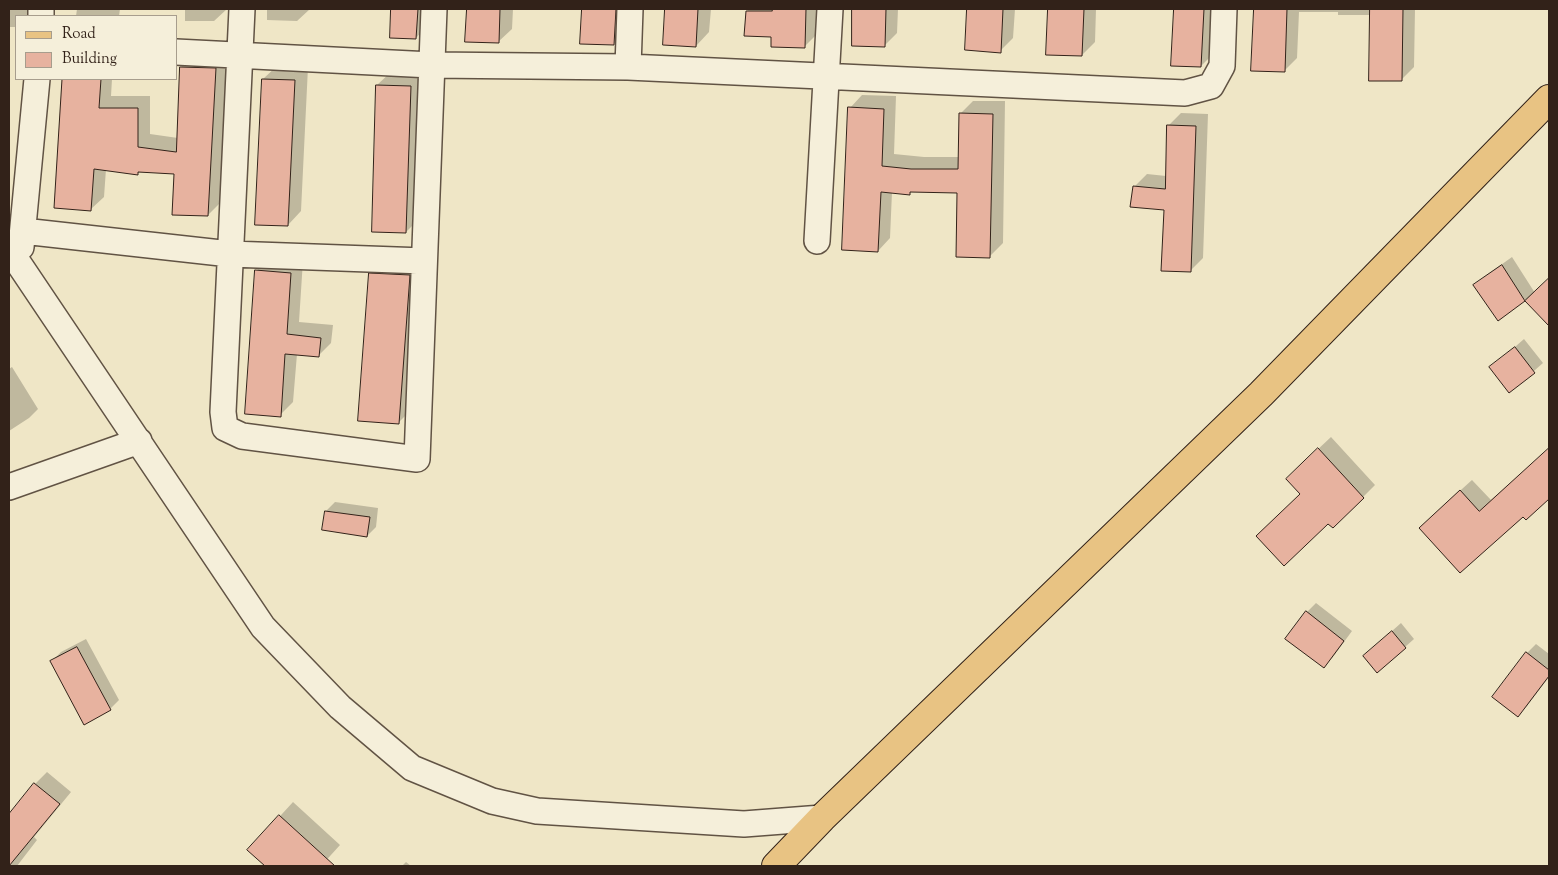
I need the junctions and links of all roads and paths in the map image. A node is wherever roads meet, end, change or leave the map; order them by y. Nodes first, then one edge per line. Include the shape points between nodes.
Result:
1 (242, 9) edge
2 (434, 9) edge
3 (630, 9) edge
4 (830, 9) edge
5 (1224, 9) edge
6 (178, 52) edge
7 (240, 54) junction
8 (431, 65) junction
9 (628, 67) junction
10 (827, 76) junction
11 (37, 80) edge
12 (1549, 99) edge
13 (817, 241) dead end
14 (17, 246) edge
15 (230, 254) junction
16 (424, 262) junction
17 (139, 441) junction
18 (9, 487) edge
19 (822, 818) junction
20 (776, 866) edge

1 - 7 street
2 - 8 street
3 - 9 street
4 - 10 street
5 - 10 street via 1222,66 1211,86 1185,93
6 - 7 street
7 - 8 street
7 - 15 street
8 - 9 street
8 - 16 street
9 - 10 street
10 - 13 street
11 - 14 street
12 - 19 main road via 1261,394
14 - 15 street
14 - 17 street
15 - 16 street
15 - 16 street via 225,428 242,436 417,459
17 - 18 street
17 - 19 street via 263,627 340,707 412,768 492,801 537,811 744,824
19 - 20 main road

